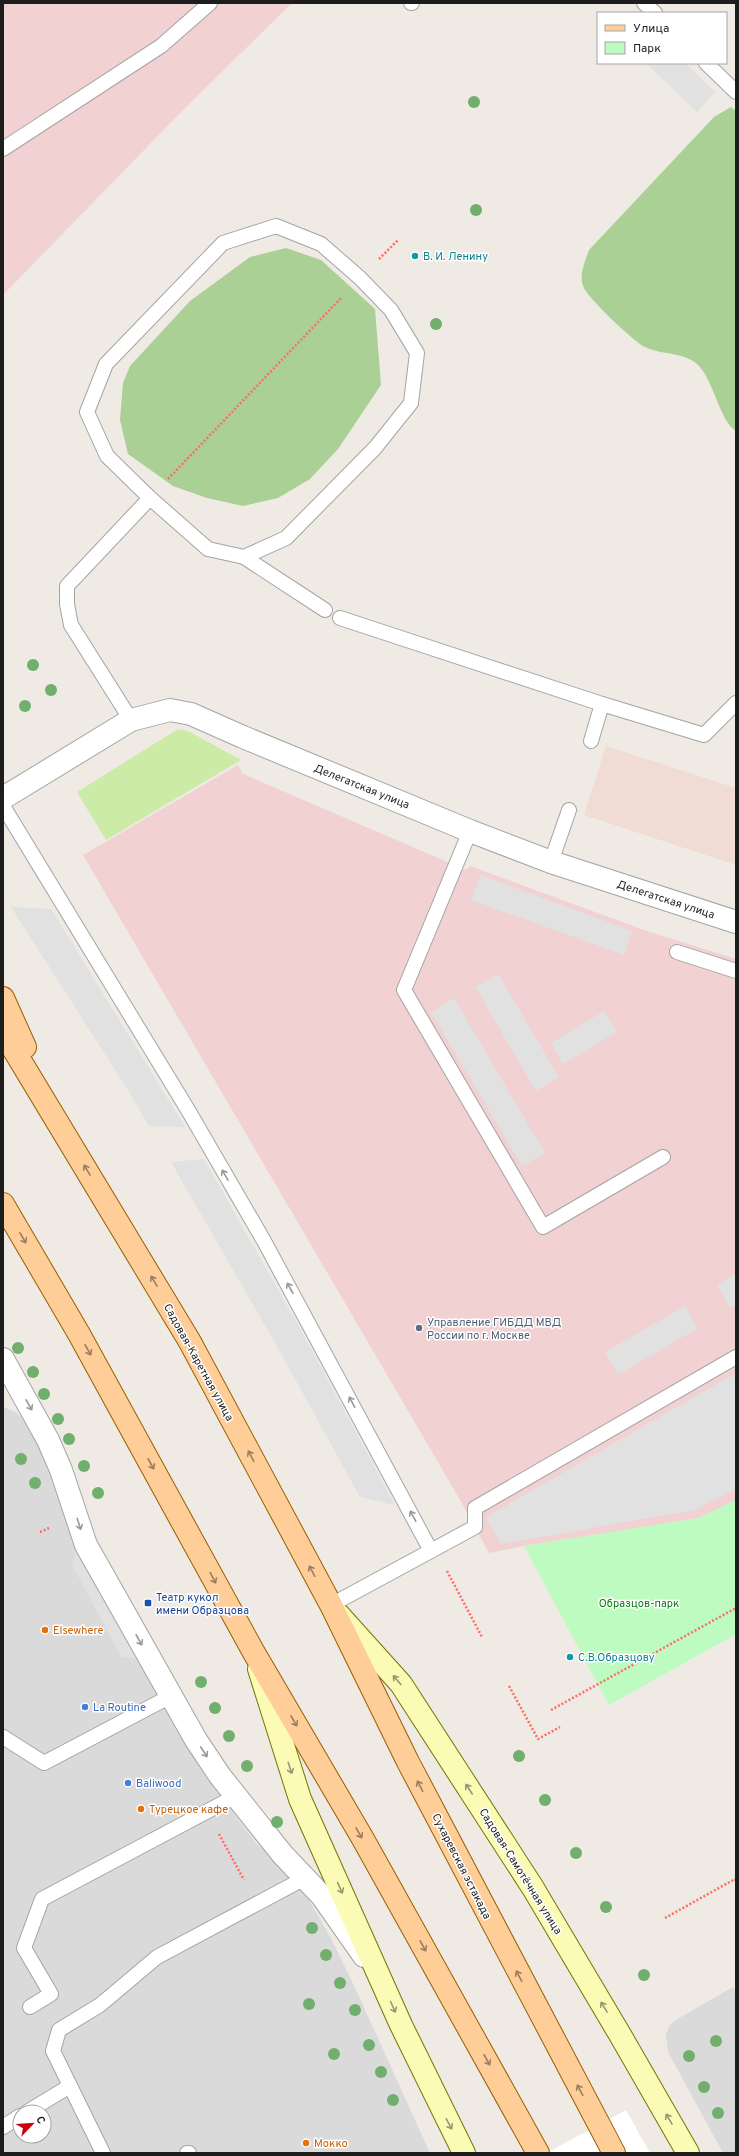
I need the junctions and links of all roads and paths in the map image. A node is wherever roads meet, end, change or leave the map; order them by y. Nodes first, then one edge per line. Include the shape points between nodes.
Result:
1 (210, 3) edge
2 (644, 3) edge
3 (654, 12) edge
4 (707, 64) edge
5 (736, 92) edge
6 (3, 149) edge
7 (398, 240) dead end
8 (360, 278) junction
9 (150, 498) junction
10 (244, 557) junction
11 (325, 610) dead end
12 (340, 618) dead end
13 (736, 703) edge
14 (602, 704) junction
15 (131, 720) junction
16 (591, 741) dead end
17 (3, 798) edge
18 (3, 806) edge
19 (569, 810) dead end
20 (470, 831) junction
21 (551, 862) junction
22 (736, 922) edge
23 (677, 952) dead end
24 (736, 970) edge
25 (3, 998) edge
26 (3, 1032) edge
27 (59, 1123) junction
28 (663, 1157) dead end
29 (3, 1204) edge
30 (736, 1357) edge
31 (3, 1359) edge
32 (8, 1381) edge
33 (431, 1551) junction
34 (452, 1568) dead end
35 (331, 1605) junction
36 (736, 1608) edge
37 (482, 1637) dead end
38 (253, 1651) junction
39 (509, 1686) dead end
40 (170, 1696) junction
41 (551, 1710) dead end
42 (560, 1727) dead end
43 (3, 1737) edge
44 (236, 1796) junction
45 (216, 1830) dead end
46 (305, 1878) junction
47 (243, 1879) dead end
48 (736, 1881) edge
49 (665, 1918) dead end
50 (378, 1976) junction
51 (30, 2007) dead end
52 (70, 2086) junction
53 (40, 2104) edge
54 (12, 2121) edge
55 (3, 2127) edge
56 (103, 2153) edge
57 (464, 2153) edge
58 (538, 2153) edge
59 (614, 2153) edge
60 (688, 2153) edge

1 - 6 lane via 161,46
2 - 3 lane
4 - 5 lane
7 - 8 path
8 - 9 path
8 - 9 lane via 321,244 276,226 223,244 106,364 87,412 107,456
8 - 10 lane via 391,310 417,353 411,404 375,448 286,538
9 - 10 lane via 208,548
9 - 15 lane via 68,586 67,604 71,625
10 - 11 lane
12 - 14 lane
13 - 14 lane via 704,736
14 - 16 lane
15 - 17 street, Делегатская улица
15 - 20 street, Делегатская улица via 170,710 192,714
33 -> 18 lane via 264,1241 188,1110
19 - 21 lane
20 - 21 street, Делегатская улица
20 - 28 lane via 404,990 543,1227
21 - 22 street, Делегатская улица
23 - 24 lane
25 - 27 main road, Садовая-Каретная улица
26 - 27 main road, Садовая-Каретная улица
35 -> 27 main road, Садовая-Каретная улица via 190,1342
29 -> 38 main road via 79,1334
30 - 33 lane via 475,1508 475,1527
31 - 32 street
32 -> 40 street via 48,1440 61,1470 86,1545
33 - 35 lane
34 - 37 path via 446,1572
59 -> 35 main road, Сухаревская эстакада via 408,1762
60 -> 35 main road, Садовая-Самотёчная улица via 533,1888 401,1684
36 - 41 path
38 -> 50 main road via 300,1799
38 -> 58 main road via 363,1839
39 - 42 path via 538,1739
40 - 43 lane via 44,1763
40 -> 44 street via 220,1776
44 - 46 street via 283,1855
44 - 51 lane via 42,1899 24,1948 51,1994
45 - 47 path
46 - 50 street via 322,1896
46 - 52 lane via 157,1957 100,2005 59,2030 53,2051
48 - 49 path via 735,1879
50 -> 57 main road
52 - 53 lane
52 - 56 lane
54 - 55 lane

